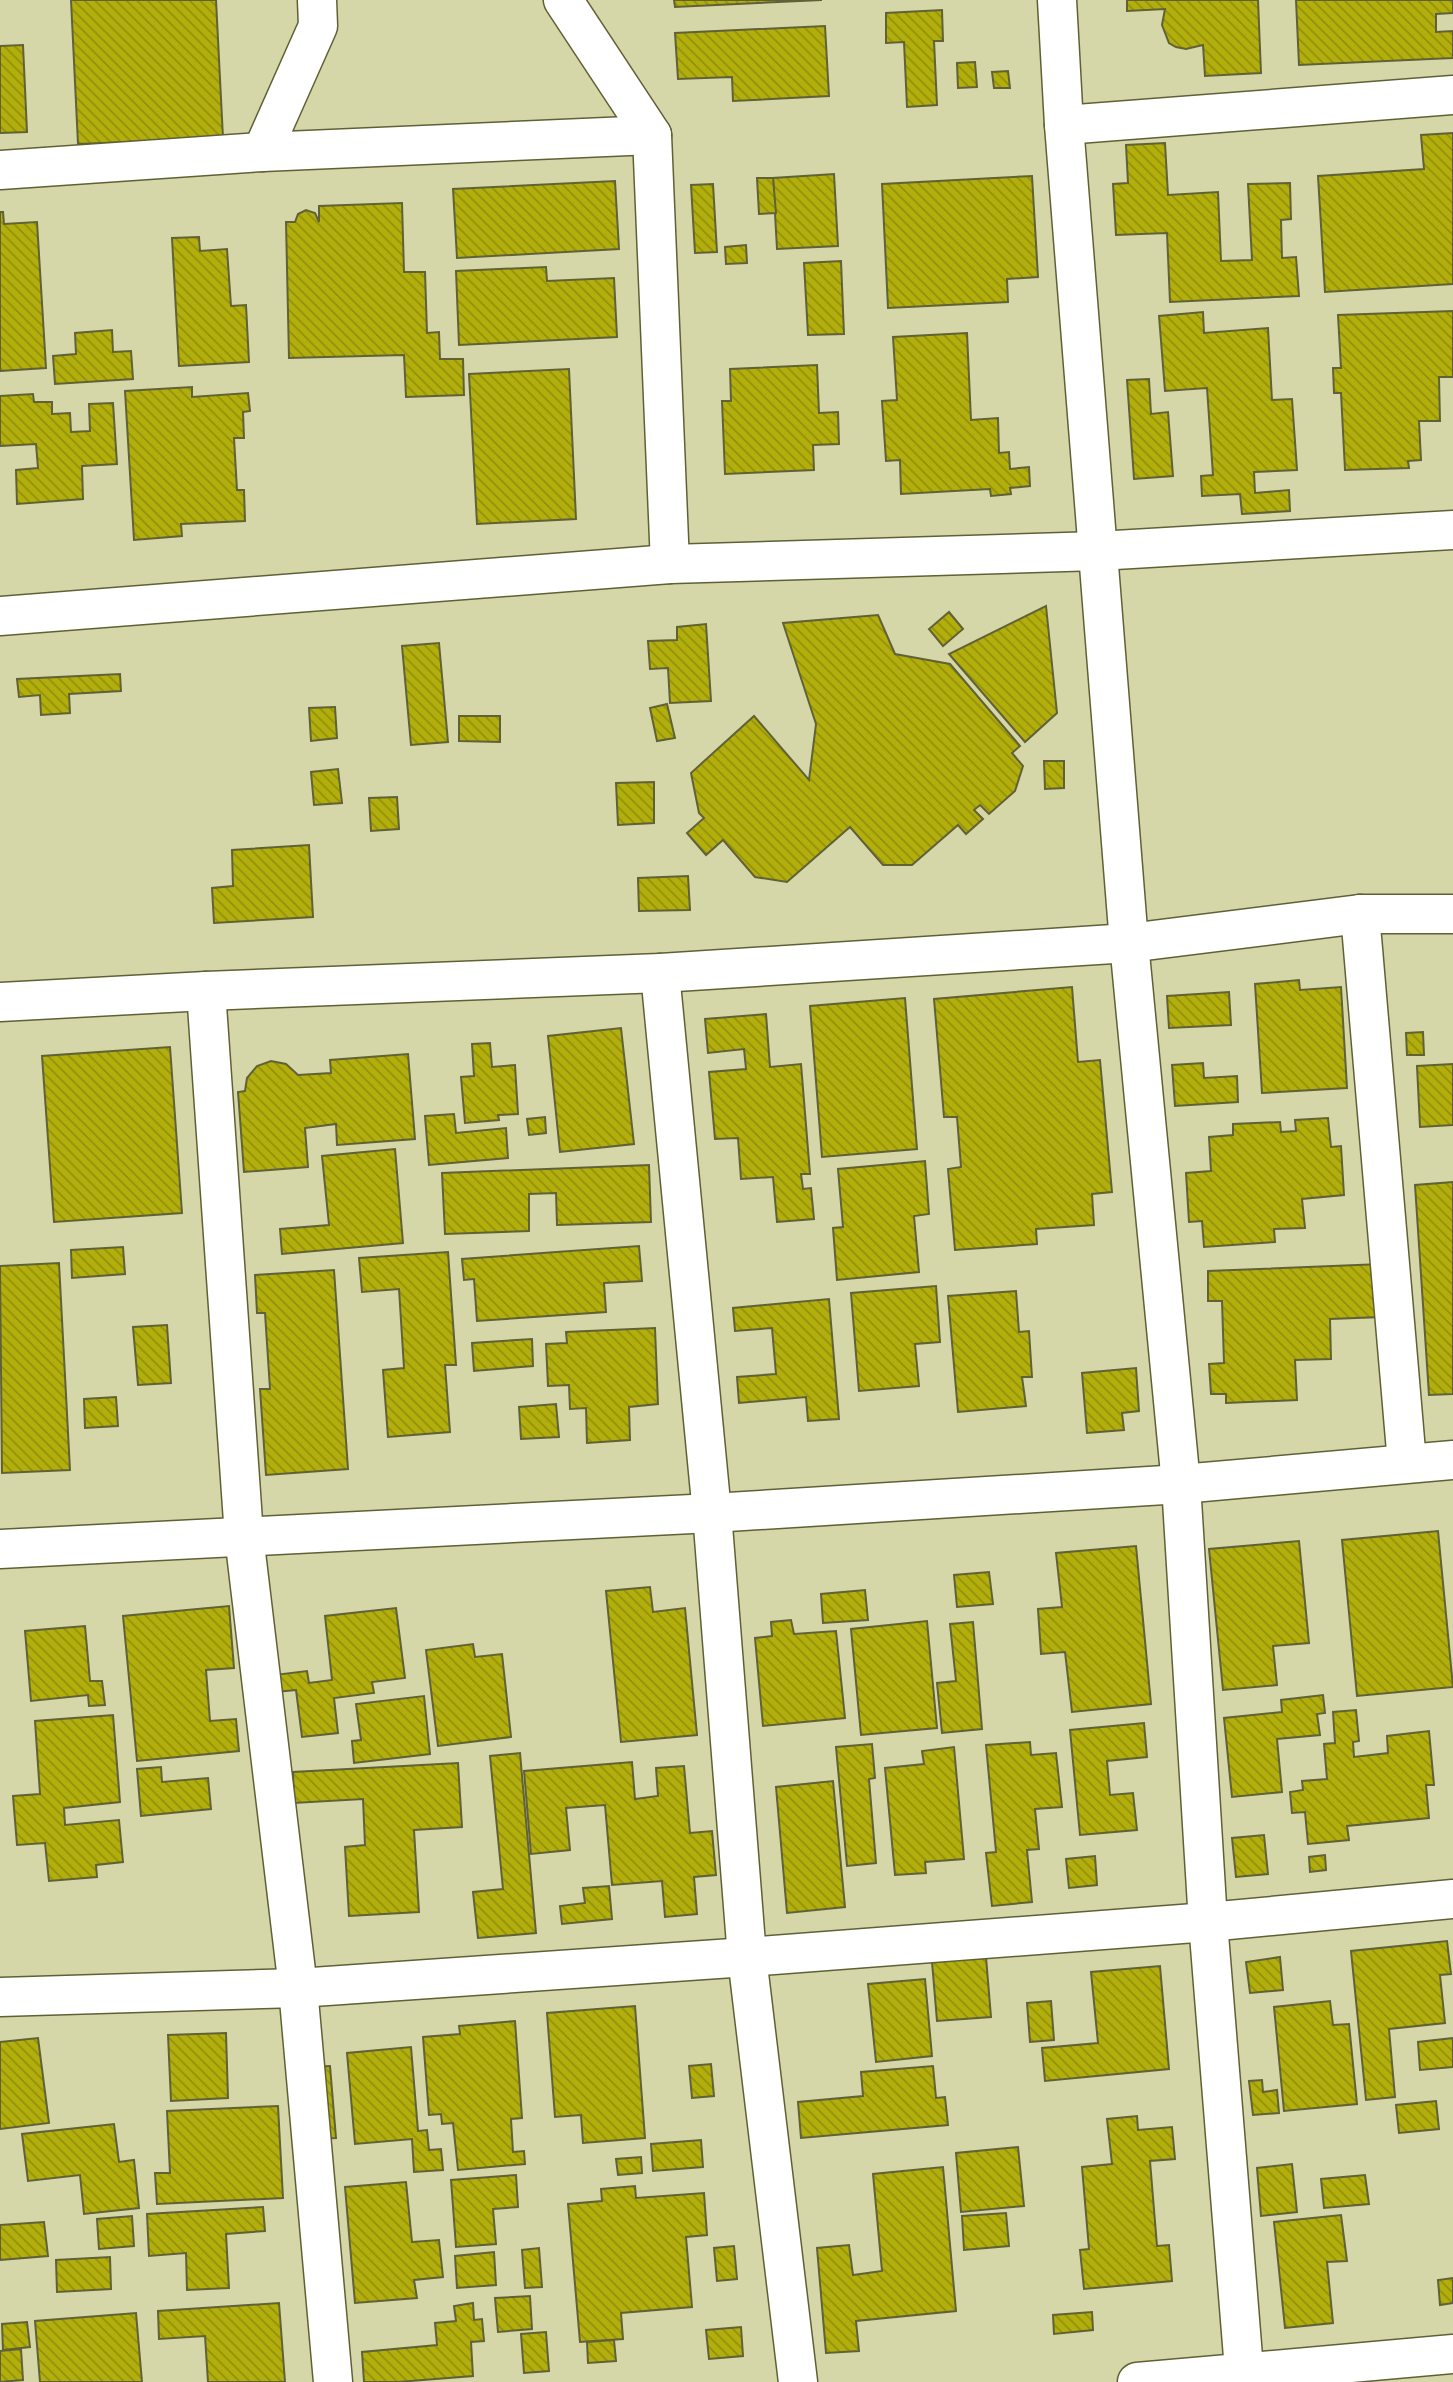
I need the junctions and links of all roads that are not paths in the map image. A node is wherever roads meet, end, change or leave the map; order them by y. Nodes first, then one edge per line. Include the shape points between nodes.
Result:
1 (317, 0) edge
2 (563, 0) edge
3 (1057, 0) edge
4 (1453, 95) edge
5 (1064, 125) junction
6 (652, 135) junction
7 (262, 152) junction
8 (0, 170) edge
9 (1453, 530) edge
10 (1098, 551) junction
11 (670, 564) junction
12 (0, 616) edge
13 (1360, 914) junction
14 (1453, 914) edge
15 (1129, 943) junction
16 (660, 974) junction
17 (206, 991) junction
18 (0, 1002) edge
19 (1453, 1460) edge
20 (1407, 1463) junction
21 (1181, 1484) junction
22 (712, 1513) junction
23 (244, 1536) junction
24 (0, 1549) edge
25 (1453, 1899) edge
26 (1208, 1922) junction
27 (747, 1957) junction
28 (298, 1987) junction
29 (0, 1997) edge
30 (1453, 2354) edge
31 (1245, 2378) edge
32 (333, 2382) edge
33 (798, 2382) edge
34 (1137, 2382) edge

1 - 7 street via 318,26
2 - 6 street
3 - 5 street
4 - 5 street
5 - 10 street
6 - 7 street
6 - 11 street
7 - 8 street
9 - 10 street
10 - 11 street
10 - 15 street
11 - 12 street
13 - 14 street
13 - 15 street
13 - 20 street
15 - 16 street
15 - 21 street
16 - 17 street
16 - 22 street
17 - 18 street
17 - 23 street
19 - 20 street
20 - 21 street
21 - 22 street
21 - 26 street
22 - 23 street
22 - 27 street
23 - 24 street
23 - 28 street
25 - 26 street
26 - 27 street
26 - 31 street
27 - 28 street
27 - 33 street
28 - 29 street
28 - 32 street
30 - 31 street
31 - 34 street

